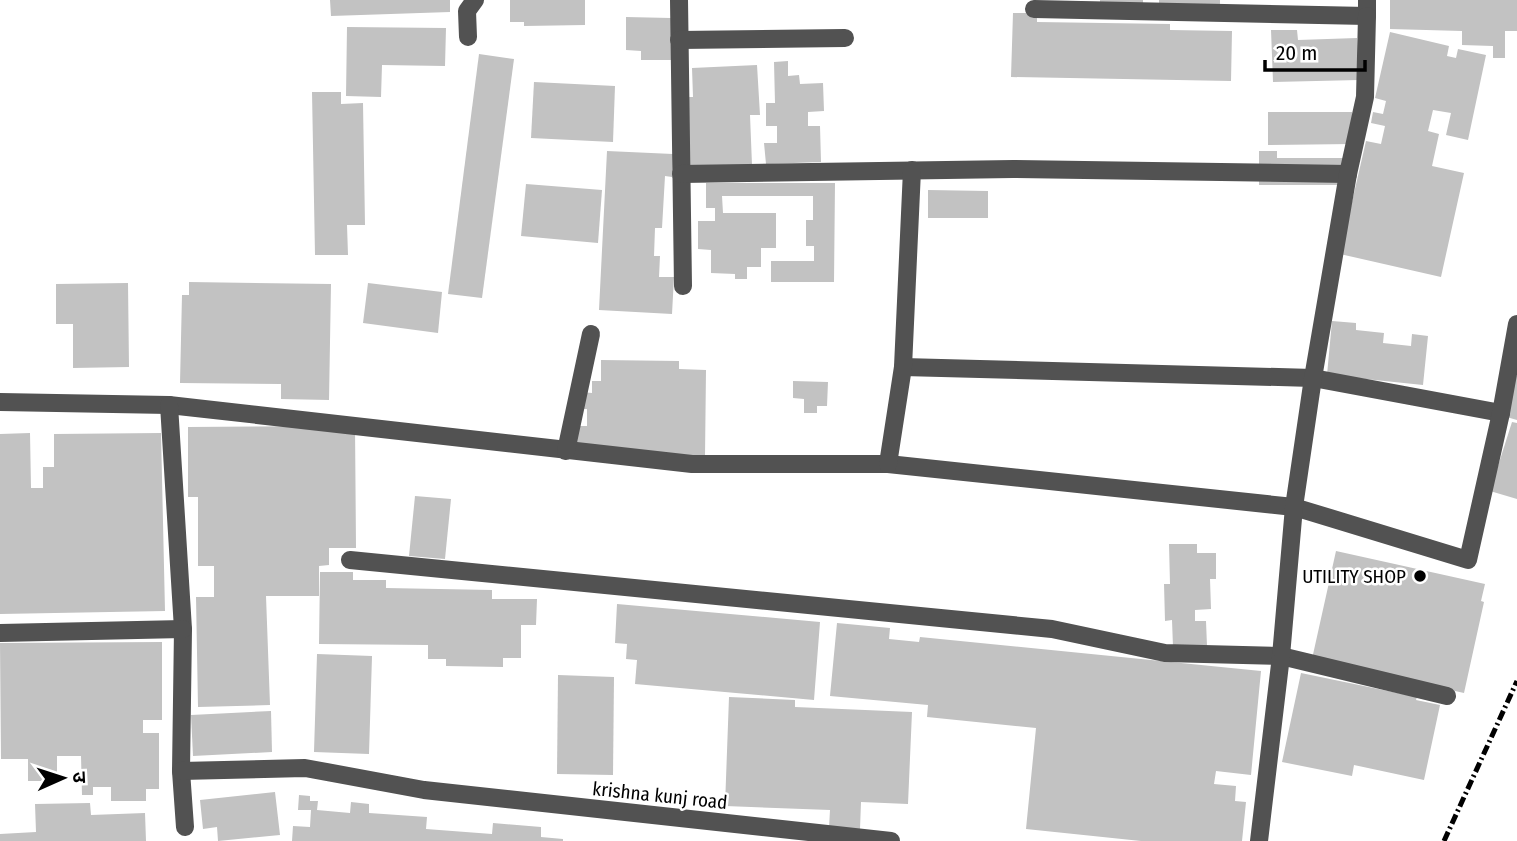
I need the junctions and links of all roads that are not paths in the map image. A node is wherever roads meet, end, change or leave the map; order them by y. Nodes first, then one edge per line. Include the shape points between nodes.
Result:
1 (475, 0) edge
2 (679, 0) edge
3 (1367, 8) edge
4 (1034, 9) dead end
5 (468, 37) dead end
6 (845, 38) dead end
7 (680, 40) junction
8 (912, 170) junction
9 (681, 174) junction
10 (1348, 174) junction
11 (683, 286) dead end
12 (1517, 324) edge
13 (591, 334) dead end
14 (903, 367) junction
15 (1313, 378) junction
16 (0, 402) edge
17 (169, 405) junction
18 (1501, 413) junction
19 (566, 452) junction
20 (888, 464) junction
21 (1294, 508) junction
22 (350, 560) dead end
23 (183, 629) junction
24 (0, 633) edge
25 (1281, 656) junction
26 (1447, 696) dead end
27 (181, 771) junction
28 (185, 827) dead end
29 (891, 841) edge
30 (1259, 841) edge

1 - 5 street via 467,11
2 - 7 street
3 - 4 street
3 - 10 street via 1366,97
6 - 7 street
7 - 9 street
8 - 9 street
8 - 10 street
8 - 14 street
9 - 11 street
10 - 15 street
12 - 18 street
13 - 19 street
14 - 15 street
14 - 20 street
15 - 18 street
15 - 21 street
16 - 17 street
17 - 19 street
17 - 23 street
18 - 21 street via 1468,560
19 - 20 street via 692,464
20 - 21 street
21 - 25 street
22 - 25 street via 1052,629 1165,653
23 - 24 street
23 - 27 street
25 - 26 street
25 - 30 street
27 - 28 street
27 - 29 street, krishna kunj road via 305,768 424,790

